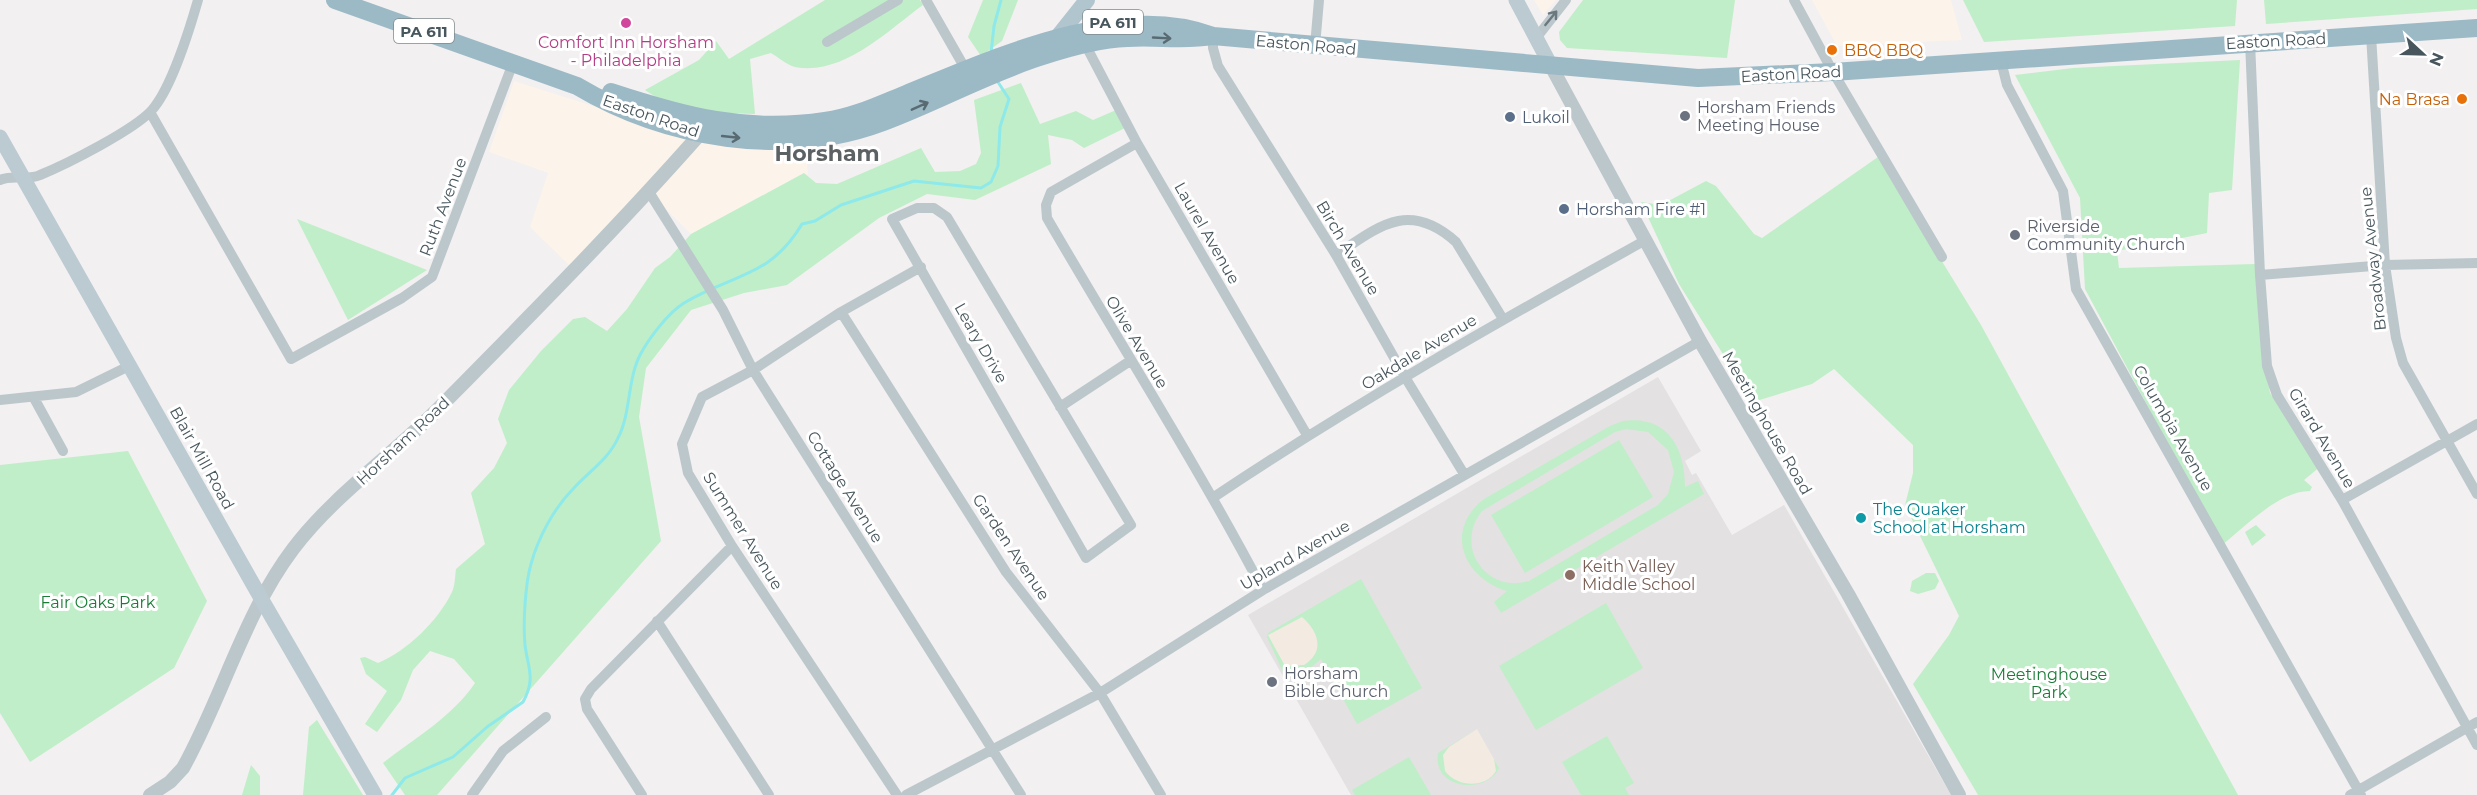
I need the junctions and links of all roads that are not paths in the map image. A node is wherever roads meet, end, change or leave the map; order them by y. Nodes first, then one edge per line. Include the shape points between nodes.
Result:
1 (198, 0) edge
2 (335, 0) edge
3 (898, 0) edge
4 (926, 0) edge
5 (1087, 0) edge
6 (1319, 0) edge
7 (1516, 0) edge
8 (1566, 0) edge
9 (1794, 0) edge
10 (373, 6) edge
11 (2477, 28) edge
12 (1062, 30) junction
13 (2371, 35) junction
14 (1213, 36) junction
15 (1536, 36) junction
16 (827, 42) dead end
17 (2250, 42) junction
18 (1085, 44) junction
19 (1315, 46) junction
20 (1042, 56) junction
21 (1008, 60) junction
22 (2001, 61) junction
23 (513, 63) junction
24 (1551, 66) junction
25 (1833, 72) junction
26 (969, 77) junction
27 (150, 112) junction
28 (703, 127) junction
29 (0, 137) edge
30 (1137, 143) junction
31 (23, 178) junction
32 (0, 180) edge
33 (649, 192) junction
34 (1644, 241) junction
35 (1336, 255) junction
36 (1942, 257) dead end
37 (2477, 263) edge
38 (2385, 265) junction
39 (921, 267) junction
40 (2260, 275) junction
41 (841, 312) junction
42 (1503, 319) junction
43 (1700, 341) junction
44 (1130, 361) junction
45 (129, 366) junction
46 (753, 370) junction
47 (1405, 377) junction
48 (34, 398) junction
49 (0, 400) edge
50 (1059, 407) junction
51 (2477, 424) edge
52 (1306, 435) junction
53 (2447, 441) junction
54 (63, 451) dead end
55 (1464, 474) junction
56 (2477, 495) edge
57 (1214, 497) junction
58 (2342, 500) junction
59 (732, 546) junction
60 (1263, 590) junction
61 (262, 600) junction
62 (657, 621) junction
63 (1100, 693) junction
64 (546, 717) dead end
65 (2472, 724) edge
66 (2477, 745) edge
67 (994, 750) junction
68 (373, 790) edge
69 (2356, 793) edge
70 (150, 795) edge
71 (472, 795) edge
72 (642, 795) edge
73 (769, 795) edge
74 (897, 795) edge
75 (906, 795) edge
76 (1022, 795) edge
77 (1161, 795) edge
78 (1959, 795) edge

1 - 27 street via 170,79
2 - 10 highway, Easton Road / PA 611
3 - 16 street
4 - 26 street
5 - 12 main road
6 - 19 street
7 - 15 main road
15 -> 8 street
9 - 25 street
10 - 23 highway, Easton Road / PA 611
11 - 13 highway, Easton Road / PA 611
12 - 14 highway, Easton Road / PA 611 via 1129,21 1163,21 1193,25
12 - 20 main road
12 - 21 highway, Easton Road / PA 611
13 - 17 highway, Easton Road / PA 611
13 - 38 street, Broadway Avenue
18 -> 14 highway, Easton Road / PA 611 via 1125,38 1192,40
14 - 19 highway, Easton Road / PA 611
14 - 35 street, Birch Avenue via 1218,66
15 - 24 main road
17 - 22 highway, Easton Road / PA 611
17 - 40 street, Girard Avenue
18 - 20 highway, Easton Road / PA 611
18 - 30 street, Laurel Avenue
19 - 24 highway, Easton Road / PA 611
20 - 21 highway, Easton Road / PA 611
21 - 26 highway, Easton Road / PA 611
22 - 25 highway, Easton Road / PA 611
22 - 69 street, Columbia Avenue via 2007,85 2063,191 2076,289
23 - 27 street, Ruth Avenue via 432,277 402,298 291,359
23 - 28 highway, Easton Road / PA 611 via 577,86 603,102
24 - 25 highway, Easton Road / PA 611 via 1698,78
24 - 34 street, Meetinghouse Road
25 - 36 street
26 - 28 highway, Easton Road / PA 611 via 884,122 827,137 779,140
27 - 31 street via 120,133 38,177
28 - 33 street, Horsham Road
29 - 31 main road, Blair Mill Road
30 - 44 street, Olive Avenue via 1051,192 1046,205 1047,218
30 - 52 street, Laurel Avenue
31 - 32 street
31 - 45 main road, Blair Mill Road
33 - 46 street, Cottage Avenue via 723,310
33 - 61 street, Horsham Road via 435,412 310,528 291,551
34 - 42 street, Oakdale Avenue
34 - 43 street, Meetinghouse Road
35 - 42 street via 1382,225 1400,220 1430,225 1456,242
35 - 47 street, Birch Avenue
37 - 38 street
38 - 40 street
38 - 53 street, Broadway Avenue via 2403,363
39 - 41 street, Summer Avenue
39 - 50 street, Leary Drive via 892,219 917,208 934,208 947,217
39 - 50 street, Leary Drive via 1086,558 1131,525
40 - 58 street, Girard Avenue via 2267,366 2277,394
41 - 46 street, Summer Avenue
41 - 63 street, Garden Avenue via 1006,572
42 - 47 street, Oakdale Avenue
43 - 55 street, Upland Avenue
43 - 78 street, Meetinghouse Road via 1848,594
44 - 50 street
44 - 57 street, Olive Avenue
45 - 48 street via 76,392
45 - 61 main road, Blair Mill Road
46 - 59 street, Summer Avenue via 702,397 682,444 688,472
46 - 67 street, Cottage Avenue
47 - 52 street, Oakdale Avenue
47 - 55 street, Birch Avenue
48 - 49 street
48 - 54 street
51 - 53 street
52 - 57 street, Oakdale Avenue
53 - 56 street, Broadway Avenue
53 - 58 street
55 - 60 street, Upland Avenue
57 - 60 street, Olive Avenue
58 - 65 street, Girard Avenue
59 - 62 street
59 - 74 street, Summer Avenue
60 - 63 street, Upland Avenue
61 - 68 main road, Blair Mill Road
61 - 70 street, Horsham Road via 183,768
62 - 72 street via 585,699 587,709
62 - 73 street
63 - 67 street, Upland Avenue
63 - 77 street, Garden Avenue
64 - 71 street via 503,751
65 - 66 street, Girard Avenue
65 - 69 street
67 - 75 street, Upland Avenue
67 - 76 street, Cottage Avenue

